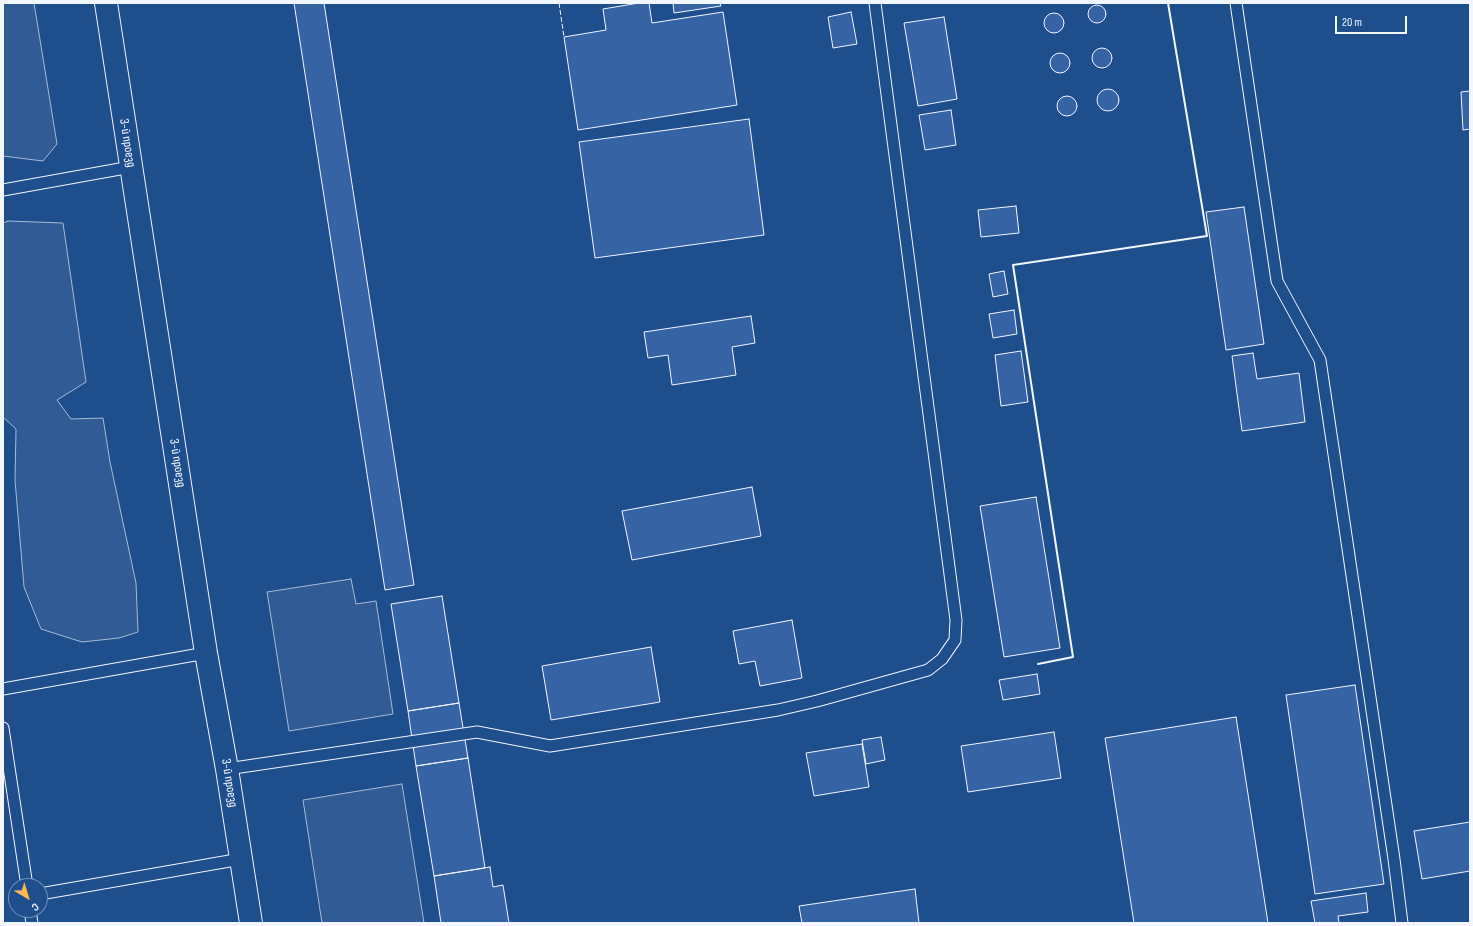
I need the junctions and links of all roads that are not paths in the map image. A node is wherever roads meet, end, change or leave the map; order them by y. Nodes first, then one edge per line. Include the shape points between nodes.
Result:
1 (106, 3) edge
2 (875, 3) edge
3 (1236, 3) edge
4 (131, 167) junction
5 (3, 190) edge
6 (206, 653) junction
7 (3, 689) edge
8 (3, 728) edge
9 (227, 769) junction
10 (241, 859) junction
11 (26, 878) edge
12 (48, 893) edge
13 (251, 923) edge
14 (1402, 923) edge

1 - 4 street, 3-й проезд
2 - 9 lane via 956,620 955,640 942,659 928,670 778,710 558,745 550,746 477,732
3 - 14 lane via 1277,281 1320,360
4 - 5 lane
4 - 6 street, 3-й проезд
6 - 7 lane
6 - 9 street, 3-й проезд
8 - 11 lane
9 - 10 street, 3-й проезд
10 - 12 lane
10 - 13 street, 3-й проезд

